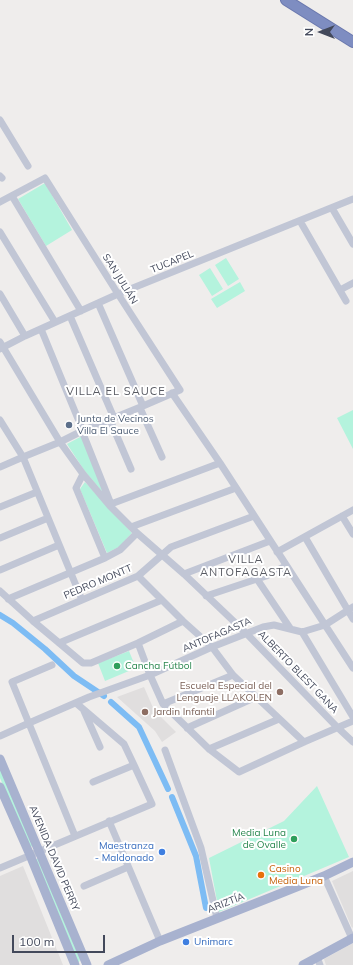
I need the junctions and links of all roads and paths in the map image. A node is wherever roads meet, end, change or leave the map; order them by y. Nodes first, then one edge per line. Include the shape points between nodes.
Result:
1 (286, 0) edge
2 (353, 42) edge
3 (0, 120) edge
4 (28, 166) dead end
5 (12, 196) junction
6 (353, 199) edge
7 (0, 202) edge
8 (332, 208) junction
9 (300, 221) junction
10 (0, 232) edge
11 (353, 244) edge
12 (353, 283) edge
13 (340, 290) junction
14 (0, 294) edge
15 (118, 294) junction
16 (346, 301) dead end
17 (98, 303) junction
18 (81, 311) junction
19 (70, 316) junction
20 (55, 322) junction
21 (41, 329) junction
22 (25, 336) junction
23 (1, 346) edge
24 (172, 393) junction
25 (142, 407) junction
26 (112, 419) junction
27 (0, 420) edge
28 (82, 431) junction
29 (60, 442) junction
30 (23, 457) junction
31 (162, 457) dead end
32 (220, 463) junction
33 (0, 467) edge
34 (130, 469) dead end
35 (83, 474) junction
36 (236, 488) junction
37 (37, 492) junction
38 (111, 505) junction
39 (0, 507) edge
40 (353, 510) edge
41 (254, 516) junction
42 (342, 516) junction
43 (48, 518) junction
44 (131, 527) junction
45 (137, 533) junction
46 (353, 534) edge
47 (305, 537) junction
48 (0, 538) edge
49 (270, 541) junction
50 (59, 545) junction
51 (277, 552) junction
52 (162, 556) junction
53 (105, 558) junction
54 (286, 566) junction
55 (0, 570) edge
56 (70, 572) junction
57 (184, 574) junction
58 (138, 576) junction
59 (258, 579) junction
60 (0, 591) edge
61 (206, 596) junction
62 (8, 598) junction
63 (82, 600) junction
64 (162, 600) junction
65 (350, 609) edge
66 (353, 620) edge
67 (32, 621) junction
68 (184, 621) junction
69 (325, 626) junction
70 (290, 628) junction
71 (302, 632) junction
72 (246, 633) junction
73 (59, 643) junction
74 (138, 643) junction
75 (212, 647) junction
76 (52, 665) dead end
77 (353, 668) edge
78 (150, 675) junction
79 (233, 675) junction
80 (256, 697) junction
81 (76, 703) junction
82 (163, 704) junction
83 (83, 708) junction
84 (353, 717) edge
85 (279, 719) junction
86 (353, 721) edge
87 (29, 723) junction
88 (337, 727) junction
89 (187, 728) junction
90 (0, 736) edge
91 (304, 742) junction
92 (353, 742) edge
93 (100, 747) dead end
94 (209, 749) junction
95 (166, 750) dead end
96 (0, 759) edge
97 (134, 765) junction
98 (93, 782) dead end
99 (0, 787) edge
100 (110, 821) junction
101 (75, 836) junction
102 (39, 851) junction
103 (30, 855) junction
104 (353, 862) edge
105 (128, 866) junction
106 (0, 868) edge
107 (324, 876) junction
108 (84, 886) dead end
109 (217, 918) junction
110 (352, 935) edge
111 (160, 941) junction
112 (319, 961) edge
113 (74, 965) edge
114 (87, 965) edge
115 (108, 965) edge
116 (303, 965) edge

1 - 2 highway
3 - 4 street
5 - 7 street
5 - 15 street, SAN JULIÁN via 46,178
5 - 18 street
6 - 8 street, TUCAPEL
8 - 9 street, TUCAPEL
8 - 11 street
9 - 13 street
9 - 15 street, TUCAPEL
10 - 20 street
12 - 13 street
13 - 16 street
14 - 22 street
15 - 17 street, TUCAPEL
15 - 24 street, SAN JULIÁN via 180,390
17 - 18 street, TUCAPEL
17 - 25 street
18 - 19 street, TUCAPEL
19 - 20 street, TUCAPEL
19 - 26 street
20 - 21 street, TUCAPEL
21 - 22 street, TUCAPEL
21 - 28 street
22 - 23 street, TUCAPEL
23 - 29 street, ALBERTO BLEST GANA
24 - 25 street
24 - 32 street
25 - 26 street
25 - 31 street
26 - 28 street
26 - 34 street
27 - 30 street
28 - 29 street
28 - 38 street
29 - 30 street
29 - 35 street, ALBERTO BLEST GANA
30 - 33 street
30 - 37 street
32 - 36 street
32 - 38 street
35 - 38 street, ALBERTO BLEST GANA
35 - 53 street via 76,488
36 - 41 street
36 - 44 street
37 - 39 street
37 - 43 street
38 - 44 street, ALBERTO BLEST GANA
40 - 42 street
41 - 49 street
41 - 52 street, PEDRO MONTT via 171,547
42 - 46 street
42 - 47 street
43 - 48 street
43 - 50 street
44 - 45 street, ALBERTO BLEST GANA
45 - 52 street, ALBERTO BLEST GANA
45 - 53 street via 120,550
47 - 51 street
47 - 65 street
49 - 51 street
49 - 57 street
50 - 55 street
50 - 56 street
51 - 54 street
52 - 57 street, ALBERTO BLEST GANA
52 - 58 street, PEDRO MONTT
53 - 56 street
54 - 59 street
54 - 69 street
56 - 62 street
56 - 63 street
57 - 61 street, ALBERTO BLEST GANA
58 - 63 street, PEDRO MONTT
58 - 64 street
59 - 61 street
59 - 70 street
60 - 62 street
61 - 72 street, ALBERTO BLEST GANA
62 - 67 street
63 - 67 street, PEDRO MONTT
64 - 68 street
64 - 73 street
65 - 66 street
65 - 69 street
67 - 73 street
68 - 74 street
68 - 75 street
69 - 71 street
69 - 77 street
70 - 71 street, ANTOFAGASTA
70 - 72 street, ANTOFAGASTA via 274,625
71 - 84 street
72 - 75 street, ANTOFAGASTA
72 - 88 street, ALBERTO BLEST GANA
73 - 74 street via 83,663 91,663
74 - 78 street
75 - 78 street, ANTOFAGASTA
75 - 79 street
76 - 87 street via 12,682
78 - 81 street, ANTOFAGASTA
78 - 82 street
79 - 80 street
79 - 82 street
80 - 85 street
80 - 89 street
81 - 83 street
81 - 87 street, ANTOFAGASTA
82 - 89 street
83 - 93 street
83 - 97 street via 124,744
85 - 91 street
85 - 94 street
86 - 88 street
87 - 90 street, ANTOFAGASTA
87 - 101 street
88 - 91 street
88 - 92 street, ALBERTO BLEST GANA
89 - 94 street
91 - 94 street via 239,772
95 - 109 street via 201,848
96 - 102 main road, AVENIDA DAVID PERRY
97 - 98 street
97 - 100 street via 152,804
99 - 103 main road
100 - 101 street
100 - 105 street
101 - 102 street
102 - 103 street
102 - 114 main road, AVENIDA DAVID PERRY
103 - 106 street
103 - 113 main road
104 - 107 main road, ARIZTÍA
105 - 108 street
105 - 111 street
107 - 109 main road, ARIZTÍA
107 - 110 street
109 - 111 main road, ARIZTÍA
110 - 112 main road
111 - 115 main road, ARIZTÍA
112 - 116 main road

